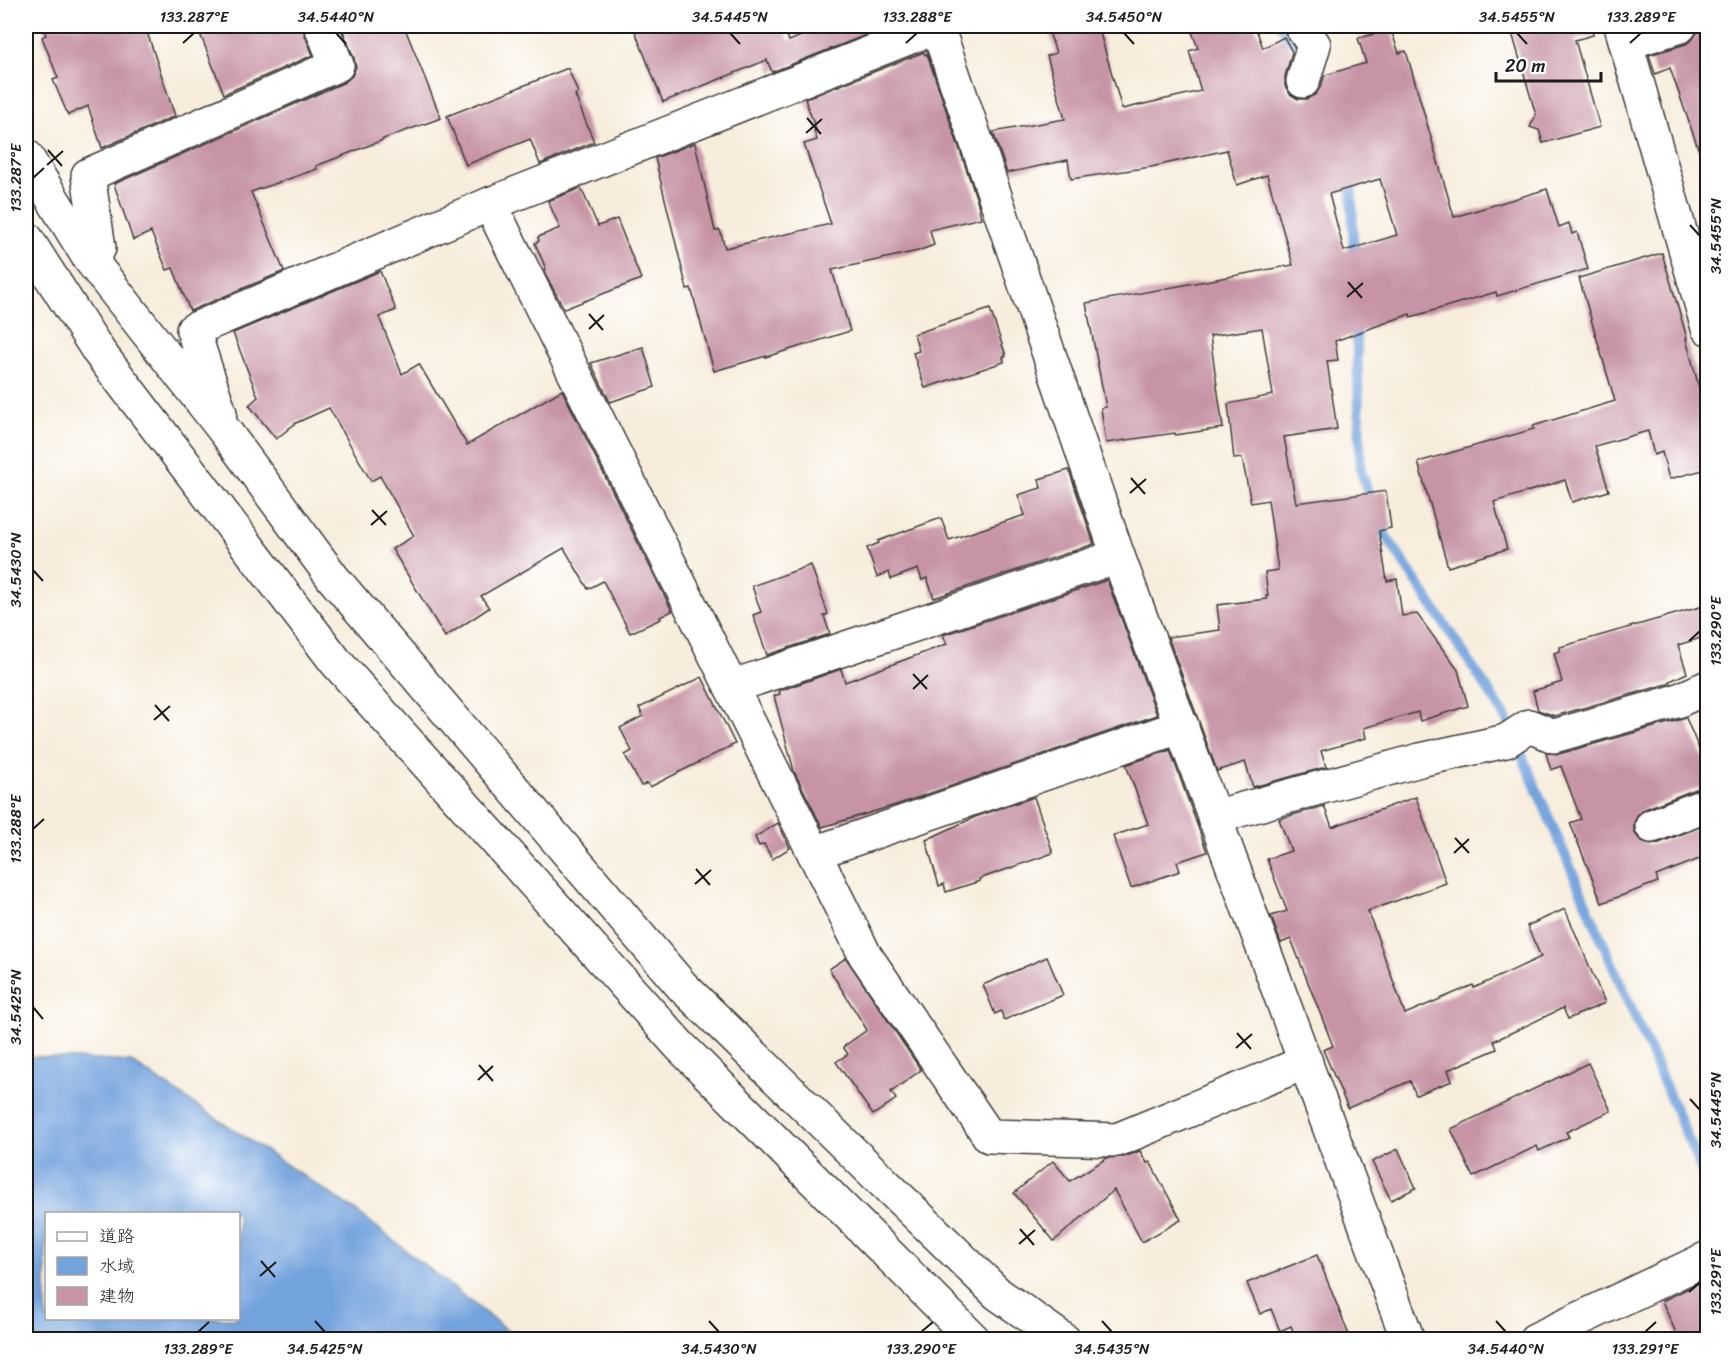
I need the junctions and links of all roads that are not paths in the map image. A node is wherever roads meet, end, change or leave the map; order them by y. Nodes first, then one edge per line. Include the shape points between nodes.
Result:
1 (321, 26) edge
2 (1680, 26) edge
3 (932, 27) edge
4 (1624, 34) edge
5 (1307, 35) edge
6 (1303, 81) dead end
7 (26, 156) edge
8 (490, 204) junction
9 (26, 237) edge
10 (89, 258) junction
11 (1707, 327) edge
12 (227, 434) junction
13 (1118, 556) junction
14 (732, 687) junction
15 (1707, 687) edge
16 (1182, 726) junction
17 (1707, 804) edge
18 (1214, 817) junction
19 (1652, 826) dead end
20 (814, 853) junction
21 (1306, 1062) junction
22 (1707, 1258) edge
23 (974, 1340) edge
24 (1064, 1340) edge
25 (1408, 1340) edge
26 (1535, 1340) edge

1 - 10 street via 337,65 88,176 99,248
2 - 4 street
3 - 8 street
3 - 13 street via 942,41
4 - 11 street
5 - 6 street
7 - 10 street
8 - 12 street via 194,330
8 - 14 street
9 - 23 street via 99,352 336,662 679,1045
10 - 12 street
12 - 24 street via 333,578 682,986 998,1294
13 - 14 street
13 - 16 street
14 - 20 street
15 - 18 street via 1677,701 1554,736 1518,733
16 - 18 street
16 - 20 street
17 - 19 street
18 - 21 street
20 - 21 street via 865,955 989,1136 1117,1140
21 - 25 street
22 - 26 street

